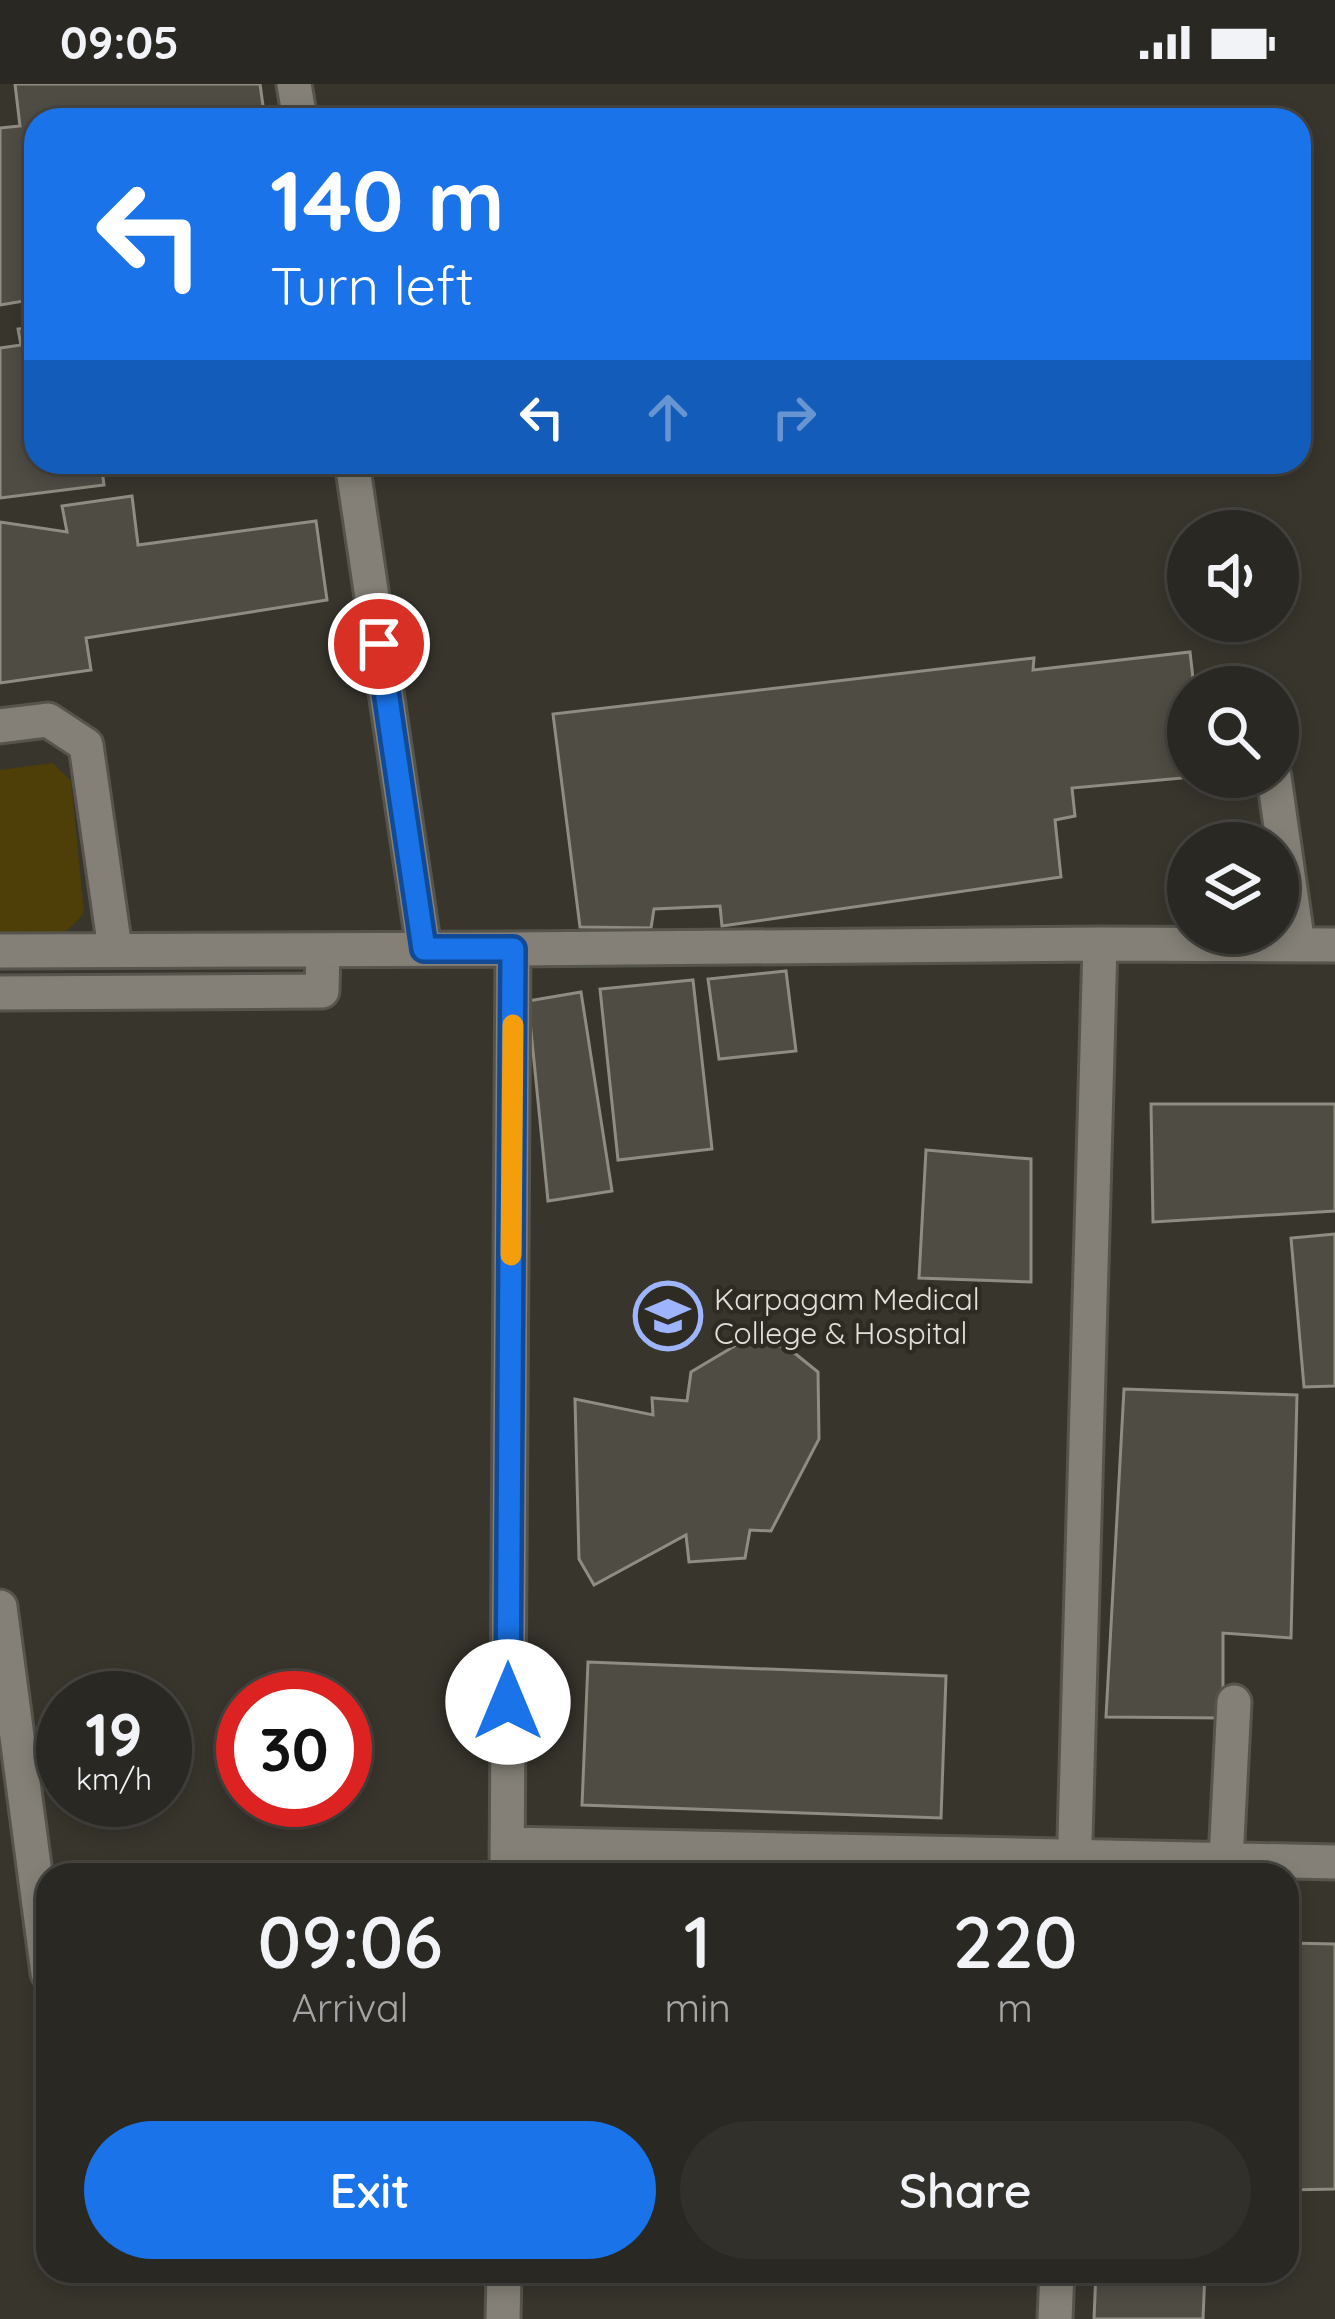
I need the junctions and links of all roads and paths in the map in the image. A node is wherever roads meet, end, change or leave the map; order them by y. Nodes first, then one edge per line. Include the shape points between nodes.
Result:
1 (354, 474) edge
2 (0, 726) edge
3 (1100, 944) junction
4 (1167, 944) edge
5 (1299, 945) edge
6 (1335, 945) edge
7 (115, 949) junction
8 (424, 949) junction
9 (513, 949) junction
10 (322, 950) junction
11 (0, 951) edge
12 (0, 993) edge
13 (0, 1607) edge
14 (1234, 1702) dead end
15 (507, 1859) edge
16 (1226, 1859) junction
17 (1335, 1862) edge
18 (831, 1863) edge
19 (1074, 1863) edge
20 (1139, 1863) edge
21 (36, 1881) edge
22 (504, 2283) edge
23 (1056, 2283) edge
24 (503, 2319) edge
25 (1055, 2319) edge

1 - 8 street
2 - 7 street via 48,720 86,745
3 - 4 street
3 - 9 street
3 - 19 street
5 - 6 street
7 - 10 street
7 - 11 street
8 - 9 street
8 - 10 street
9 - 15 street
10 - 12 street via 322,991
13 - 21 street
14 - 16 street
15 - 18 street
16 - 17 street
16 - 20 street
22 - 24 street
23 - 25 street

